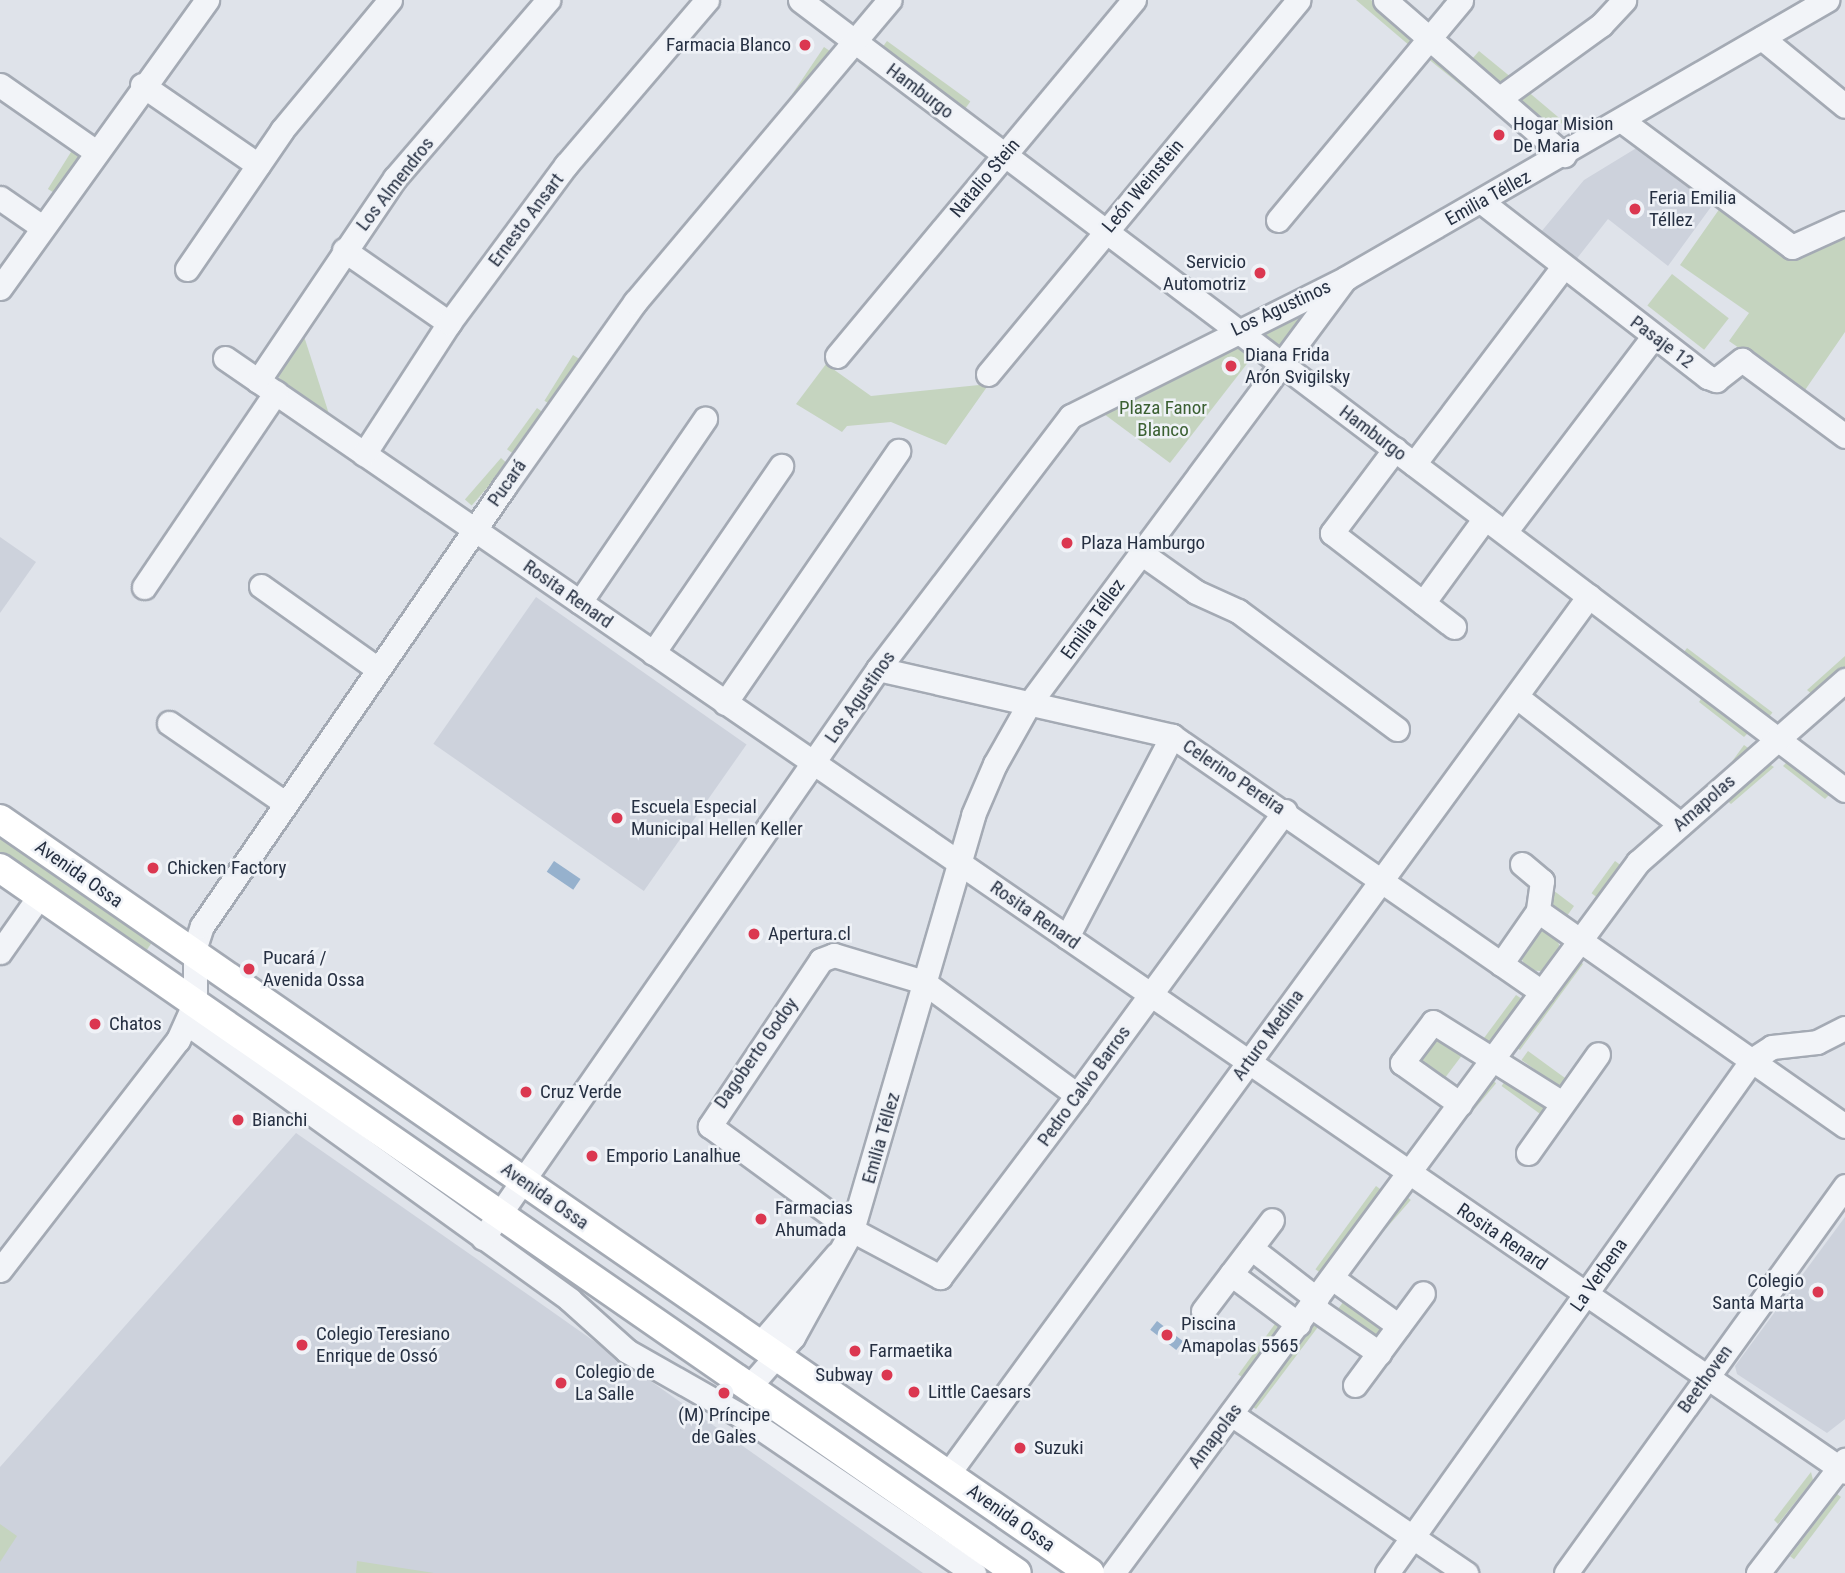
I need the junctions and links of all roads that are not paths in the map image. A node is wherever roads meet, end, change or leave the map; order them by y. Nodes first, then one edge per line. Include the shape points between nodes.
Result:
1 (207, 0) edge
2 (390, 0) edge
3 (548, 0) edge
4 (707, 0) edge
5 (800, 0) edge
6 (889, 0) edge
7 (1133, 0) edge
8 (1298, 0) edge
9 (1385, 0) edge
10 (1461, 0) edge
11 (1624, 0) edge
12 (1827, 0) edge
13 (1429, 38) junction
14 (1762, 38) junction
15 (855, 41) junction
16 (0, 85) edge
17 (142, 85) junction
18 (1500, 98) junction
19 (1845, 106) edge
20 (1626, 117) junction
21 (96, 152) junction
22 (1004, 155) junction
23 (1564, 155) junction
24 (258, 165) junction
25 (0, 198) edge
26 (1482, 202) junction
27 (1845, 206) edge
28 (1278, 220) dead end
29 (1845, 223) edge
30 (42, 227) junction
31 (1105, 231) junction
32 (344, 250) junction
33 (1563, 267) junction
34 (187, 269) dead end
35 (1346, 278) junction
36 (0, 288) edge
37 (449, 323) junction
38 (1236, 330) junction
39 (1654, 336) junction
40 (837, 356) dead end
41 (225, 358) dead end
42 (1282, 364) junction
43 (988, 374) dead end
44 (267, 386) junction
45 (705, 419) dead end
46 (1845, 436) edge
47 (1395, 449) junction
48 (898, 451) dead end
49 (364, 454) junction
50 (1415, 464) junction
51 (781, 466) dead end
52 (1485, 518) junction
53 (475, 530) junction
54 (1505, 532) junction
55 (1141, 552) junction
56 (261, 586) dead end
57 (144, 587) dead end
58 (1589, 596) junction
59 (580, 602) junction
60 (1423, 603) junction
61 (1454, 627) dead end
62 (653, 653) junction
63 (378, 669) junction
64 (878, 669) junction
65 (1845, 680) edge
66 (1517, 697) junction
67 (725, 703) junction
68 (1029, 704) junction
69 (169, 723) dead end
70 (1398, 729) dead end
71 (1172, 736) junction
72 (1778, 740) junction
73 (813, 763) junction
74 (1845, 790) edge
75 (285, 803) junction
76 (1285, 811) junction
77 (0, 819) edge
78 (1680, 824) junction
79 (958, 862) junction
80 (1522, 864) dead end
81 (0, 868) edge
82 (1382, 880) junction
83 (40, 895) junction
84 (1538, 911) junction
85 (1067, 937) junction
86 (4, 938) edge
87 (1580, 940) junction
88 (195, 955) junction
89 (1501, 964) junction
90 (923, 982) junction
91 (1542, 992) junction
92 (1149, 996) junction
93 (191, 1013) junction
94 (1845, 1028) edge
95 (1598, 1054) dead end
96 (1493, 1060) junction
97 (1752, 1060) junction
98 (1248, 1063) junction
99 (1077, 1095) junction
100 (1562, 1103) junction
101 (1460, 1104) junction
102 (1845, 1126) edge
103 (1528, 1153) dead end
104 (1409, 1174) junction
105 (523, 1181) junction
106 (1845, 1186) edge
107 (500, 1214) junction
108 (1272, 1220) dead end
109 (483, 1238) junction
110 (847, 1240) junction
111 (1251, 1248) junction
112 (0, 1270) edge
113 (1231, 1274) junction
114 (1332, 1278) junction
115 (1423, 1293) dead end
116 (1586, 1294) junction
117 (1309, 1309) junction
118 (1203, 1311) dead end
119 (1399, 1326) junction
120 (769, 1352) junction
121 (1379, 1353) junction
122 (1707, 1377) junction
123 (1355, 1385) dead end
124 (748, 1388) junction
125 (1231, 1414) junction
126 (1843, 1466) edge
127 (948, 1474) junction
128 (1031, 1532) junction
129 (1413, 1537) junction
130 (1005, 1570) edge
131 (974, 1573) edge
132 (1090, 1573) edge
133 (1113, 1573) edge
134 (1387, 1573) edge
135 (1466, 1573) edge
136 (1566, 1573) edge
137 (1758, 1573) edge

1 - 17 street
2 - 24 street
3 - 32 street, Los Almendros via 395,178
4 - 37 street, Ernesto Ansart via 566,165
5 - 15 street, Hamburgo
6 - 15 street, Pucará
7 - 22 street, Natalio Stein
8 - 31 street, León Weinstein
9 - 13 street
10 - 13 street
11 - 18 street via 1601,25
12 - 14 street, Emilia Téllez
13 - 18 street
13 - 28 street
14 - 19 street
14 - 20 street, Emilia Téllez
15 - 22 street, Hamburgo
15 - 53 street, Pucará via 635,302
16 - 21 street
17 - 21 street
17 - 24 street
18 - 23 street
20 - 23 street, Emilia Téllez
20 - 27 street via 1793,234
20 - 29 street via 1792,247
21 - 30 street
22 - 31 street, Hamburgo
22 - 40 street, Natalio Stein
23 - 26 street, Emilia Téllez
24 - 34 street
25 - 30 street
26 - 33 street, Pasaje 12
26 - 35 street, Emilia Téllez
30 - 36 street
31 - 38 street, Hamburgo
31 - 43 street, León Weinstein
32 - 37 street
32 - 44 street, Los Almendros
33 - 39 street, Pasaje 12
33 - 50 street
35 - 38 street, Los Agustinos
35 - 42 street, Emilia Téllez
37 - 49 street, Ernesto Ansart
38 - 42 street, Hamburgo
38 - 64 street, Los Agustinos via 1099,397 1065,422
39 - 46 street, Pasaje 12 via 1716,380 1735,362 1748,363
39 - 54 street
41 - 44 street, Rosita Renard
42 - 47 street, Hamburgo
42 - 55 street, Emilia Téllez
44 - 49 street, Rosita Renard
44 - 57 street, Los Almendros
45 - 59 street
47 - 50 street, Hamburgo
47 - 60 street via 1332,533
48 - 67 street
49 - 53 street, Rosita Renard
50 - 52 street, Hamburgo
51 - 62 street
52 - 54 street, Hamburgo
52 - 60 street
53 - 59 street, Rosita Renard
53 - 63 street, Pucará
54 - 58 street, Hamburgo
55 - 68 street, Emilia Téllez
55 - 70 street via 1196,592 1238,611
56 - 63 street
58 - 66 street, Arturo Medina
58 - 72 street, Hamburgo
59 - 62 street, Rosita Renard
60 - 61 street
62 - 67 street, Rosita Renard
63 - 75 street, Pucará
64 - 68 street, Celerino Pereira
64 - 73 street, Los Agustinos
65 - 72 street, Amapolas
66 - 78 street
66 - 82 street, Arturo Medina
67 - 73 street, Rosita Renard
68 - 71 street, Celerino Pereira
68 - 79 street, Emilia Téllez via 995,764
69 - 75 street
71 - 76 street, Celerino Pereira
71 - 85 street
72 - 74 street, Hamburgo
72 - 78 street, Amapolas
73 - 79 street, Rosita Renard
73 - 105 street, Los Agustinos
75 - 88 street, Pucará via 202,926
76 - 82 street, Celerino Pereira
76 - 92 street, Pedro Calvo Barros
77 - 88 main road, Avenida Ossa
78 - 87 street, Amapolas via 1638,862
79 - 85 street, Rosita Renard
79 - 90 street, Emilia Téllez
80 - 84 street via 1542,881
81 - 83 main road, Avenida Ossa
82 - 89 street, Celerino Pereira
82 - 98 street, Arturo Medina
83 - 86 street
83 - 93 main road, Avenida Ossa
84 - 87 street
84 - 89 street
85 - 92 street, Rosita Renard
87 - 91 street, Amapolas
87 - 97 street
88 - 93 street, Pucará
88 - 105 main road, Avenida Ossa
89 - 91 street, Celerino Pereira
90 - 99 street, Dagoberto Godoy
90 - 110 street, Emilia Téllez
90 - 110 street, Dagoberto Godoy via 834,955 821,960 710,1119 713,1132
91 - 96 street, Amapolas
92 - 98 street, Rosita Renard
92 - 99 street, Pedro Calvo Barros
93 - 107 main road, Avenida Ossa
93 - 109 street, Avenida Ossa
93 - 112 street
94 - 97 street via 1817,1042 1772,1047
95 - 100 street
96 - 100 street
96 - 101 street, Amapolas
96 - 101 street via 1433,1022 1402,1063
97 - 102 street
97 - 116 street, La Verbena
98 - 104 street, Rosita Renard
98 - 127 street, Arturo Medina
99 - 110 street, Pedro Calvo Barros via 940,1277
100 - 103 street
101 - 104 street, Amapolas
104 - 114 street, Amapolas
104 - 116 street, Rosita Renard
105 - 107 street, Los Agustinos
105 - 120 main road, Avenida Ossa
106 - 122 street, Beethoven
107 - 109 street, Los Agustinos
107 - 124 main road, Avenida Ossa
108 - 111 street
109 - 131 street, Avenida Ossa via 570,1300 627,1351 750,1421
110 - 120 street via 797,1293
111 - 113 street
111 - 117 street
113 - 117 street
113 - 118 street
114 - 117 street, Amapolas
114 - 119 street
115 - 119 street
116 - 122 street, Rosita Renard
116 - 129 street, La Verbena
117 - 121 street
117 - 125 street, Amapolas
119 - 121 street
120 - 124 street
120 - 127 main road, Avenida Ossa
121 - 123 street
122 - 126 street, Rosita Renard
122 - 136 street, Beethoven
124 - 130 main road, Avenida Ossa
125 - 129 street
125 - 133 street, Amapolas
126 - 137 street
127 - 128 main road, Avenida Ossa
128 - 130 main road
128 - 132 main road, Avenida Ossa
129 - 134 street, La Verbena
129 - 135 street

